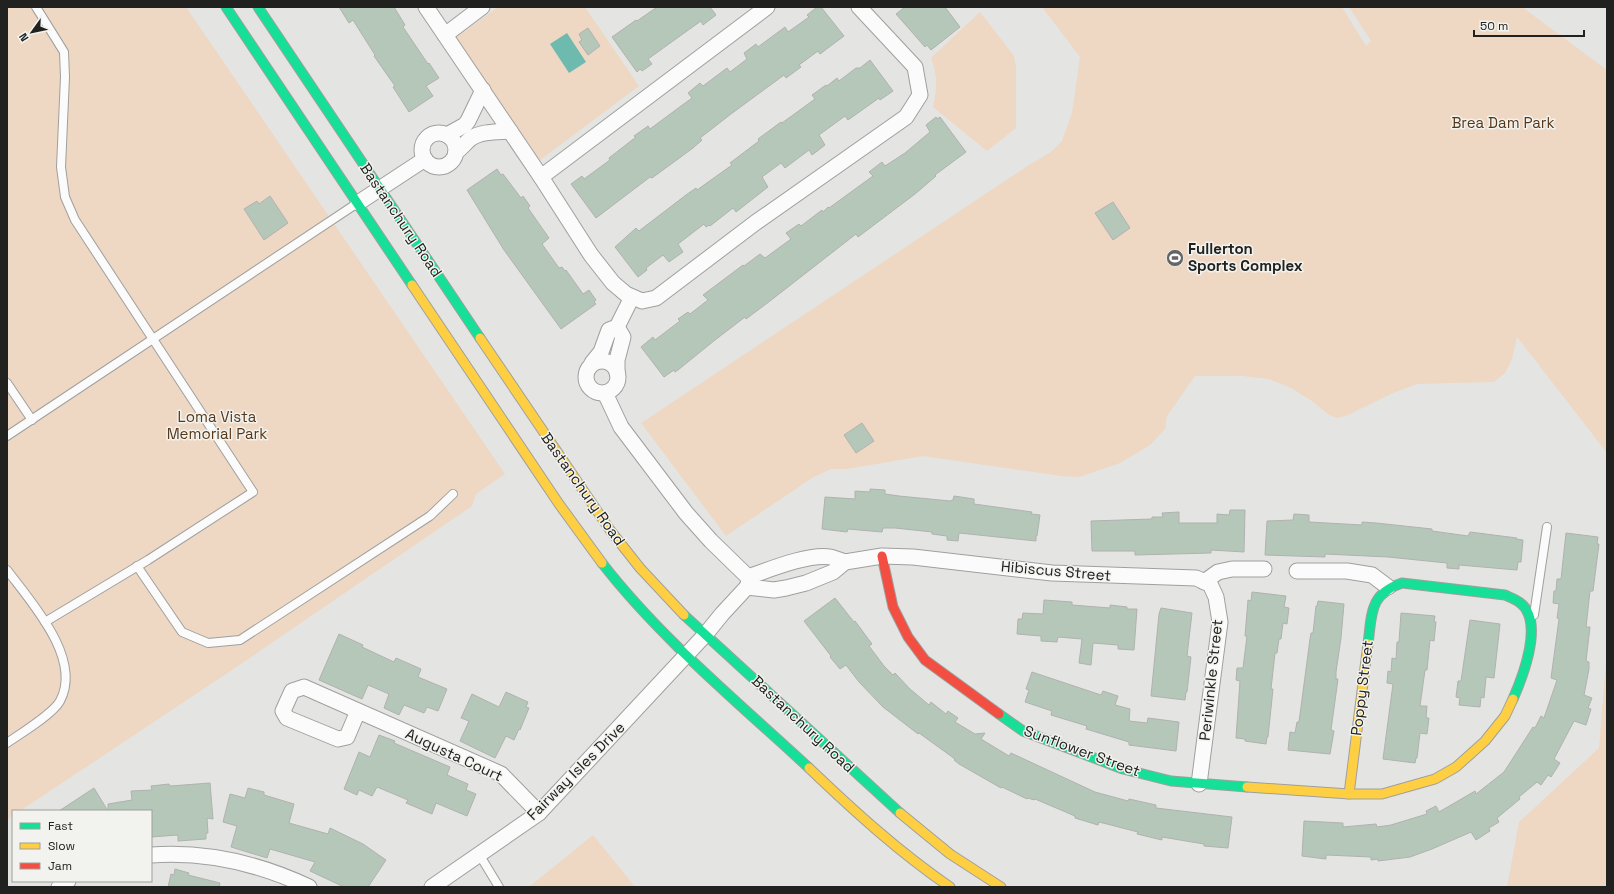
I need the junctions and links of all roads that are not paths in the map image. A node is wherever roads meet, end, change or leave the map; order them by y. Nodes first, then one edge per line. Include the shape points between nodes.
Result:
1 (36, 7) edge
2 (226, 7) edge
3 (258, 7) edge
4 (426, 7) edge
5 (482, 7) edge
6 (767, 7) edge
7 (859, 7) edge
8 (445, 35) junction
9 (483, 90) junction
10 (510, 131) junction
11 (447, 135) junction
12 (456, 152) junction
13 (425, 159) junction
14 (541, 177) junction
15 (380, 188) junction
16 (358, 203) junction
17 (632, 297) junction
18 (618, 327) junction
19 (154, 339) junction
20 (592, 363) junction
21 (617, 373) junction
22 (7, 383) edge
23 (605, 393) junction
24 (32, 420) junction
25 (7, 436) edge
26 (453, 494) dead end
27 (1547, 527) dead end
28 (882, 556) junction
29 (801, 560) junction
30 (845, 562) junction
31 (137, 566) junction
32 (1264, 569) dead end
33 (7, 570) edge
34 (1297, 570) dead end
35 (747, 582) junction
36 (1204, 582) junction
37 (806, 583) junction
38 (1388, 587) junction
39 (45, 622) junction
40 (1532, 627) junction
41 (706, 635) junction
42 (688, 654) junction
43 (358, 711) junction
44 (7, 742) edge
45 (1199, 784) junction
46 (1349, 794) junction
47 (539, 813) junction
48 (479, 854) junction
49 (152, 855) edge
50 (309, 887) edge
51 (432, 887) edge
52 (499, 887) edge
53 (950, 887) edge
54 (1001, 887) edge

1 - 19 lane via 64,52 61,167 66,197 75,220
2 - 16 main road, Bastanchury Road
3 - 15 main road, Bastanchury Road
4 - 8 street
5 - 8 street
6 - 14 street
7 - 17 street via 915,67 920,95 906,117 755,223 656,298 642,301
8 - 9 street
9 - 10 street
9 - 11 street via 465,125
10 - 12 street via 485,133 470,139
10 - 14 street
11 - 12 street via 454,142
11 - 13 street via 436,134 424,142 422,148
12 - 13 street via 454,159 446,166 433,166
13 - 15 street
14 - 17 street via 591,254 613,283
15 - 16 street
15 - 41 main road, Bastanchury Road via 610,530 674,606
16 - 19 lane
16 - 42 main road, Bastanchury Road via 596,556 644,611
17 - 18 street
18 - 20 street via 609,330 601,352
18 - 21 street via 623,337 617,360
19 - 24 lane
19 - 31 lane via 253,492
20 - 21 street via 605,361 615,367
20 - 23 street via 587,369 585,380 593,391
21 - 23 street via 615,387
22 - 24 lane
23 - 35 street via 621,427 686,513
24 - 25 lane
26 - 31 lane via 430,516 240,640 208,643 182,632
27 - 40 lane
28 - 30 street, Hibiscus Street
28 - 36 street, Hibiscus Street via 913,557 1052,573 1196,578
28 - 45 main road, Sunflower Street via 893,607 905,631 925,660 943,674 1023,731 1123,769 1171,781
29 - 30 street, Hibiscus Street via 821,556
29 - 35 street, Hibiscus Street via 781,565
29 - 37 street via 807,567
30 - 37 street, Hibiscus Street via 832,572
31 - 39 lane
32 - 36 street via 1232,569 1218,572
33 - 39 lane
34 - 38 street via 1347,571 1372,575
35 - 37 street, Hibiscus Street via 774,590
35 - 41 street, Fairway Isles Drive
36 - 45 street, Periwinkle Street via 1210,584 1216,597 1220,622
38 - 40 main road via 1402,583 1505,595 1520,602 1529,614
38 - 46 main road, Poppy Street via 1377,596 1371,618
39 - 44 lane via 63,655 66,672 64,689 59,702 47,714
40 - 46 main road, Sunflower Street via 1529,651 1520,683 1505,716 1485,741 1456,767 1435,778 1382,794
41 - 42 street, Fairway Isles Drive
41 - 54 main road, Bastanchury Road via 910,821 950,854
42 - 47 street, Fairway Isles Drive
42 - 53 main road, Bastanchury Road via 864,818 898,848
43 - 43 street, Augusta Court via 304,688 292,691 283,711 287,718 338,739 347,737
43 - 47 street, Augusta Court via 501,774
45 - 46 main road, Sunflower Street
47 - 48 street, Fairway Isles Drive
48 - 51 street, Fairway Isles Drive
48 - 52 lane
49 - 50 street via 176,853 222,858 286,876

